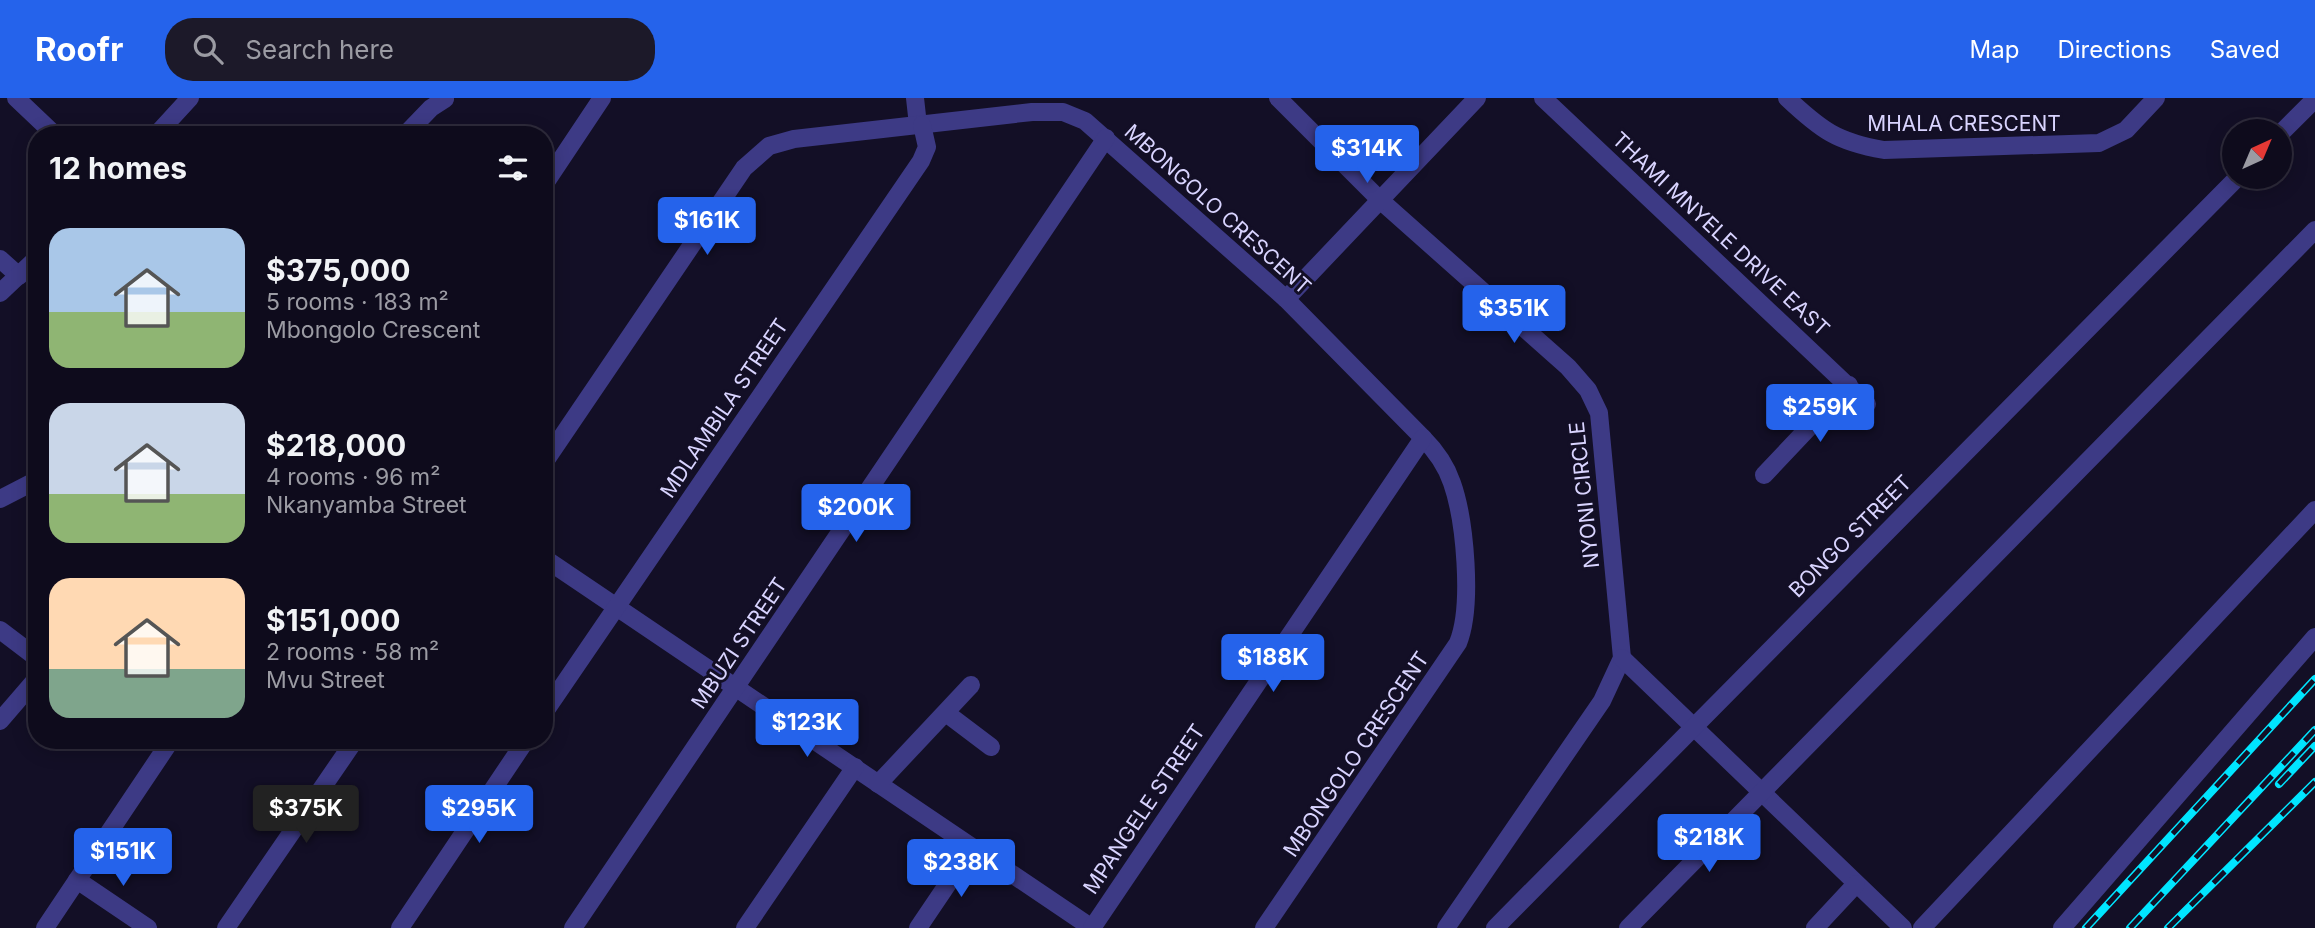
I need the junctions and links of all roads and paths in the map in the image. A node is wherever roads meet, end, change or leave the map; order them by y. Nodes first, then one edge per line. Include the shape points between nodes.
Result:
1 (16, 98) edge
2 (190, 98) edge
3 (602, 98) edge
4 (915, 98) edge
5 (1278, 98) edge
6 (1477, 98) edge
7 (1543, 98) edge
8 (1787, 98) edge
9 (2156, 98) edge
10 (446, 99) edge
11 (2315, 99) edge
12 (960, 121) junction
13 (2292, 122) edge
14 (920, 125) junction
15 (46, 126) edge
16 (164, 126) edge
17 (414, 126) edge
18 (426, 126) edge
19 (1106, 138) junction
20 (927, 147) junction
21 (553, 172) edge
22 (2226, 189) edge
23 (1380, 200) junction
24 (2315, 230) edge
25 (0, 259) edge
26 (28, 267) edge
27 (19, 276) junction
28 (0, 293) edge
29 (1286, 299) junction
30 (1849, 386) junction
31 (1867, 404) dead end
32 (1423, 438) junction
33 (553, 450) edge
34 (1764, 475) dead end
35 (28, 485) edge
36 (0, 499) edge
37 (2315, 510) edge
38 (553, 564) edge
39 (616, 606) junction
40 (1, 633) edge
41 (2315, 637) edge
42 (28, 652) edge
43 (1622, 658) junction
44 (971, 685) dead end
45 (736, 687) junction
46 (28, 688) edge
47 (553, 700) edge
48 (946, 713) junction
49 (0, 721) edge
50 (1694, 726) junction
51 (991, 747) dead end
52 (161, 749) edge
53 (349, 749) edge
54 (520, 749) edge
55 (855, 767) junction
56 (878, 784) junction
57 (1760, 792) junction
58 (972, 848) junction
59 (77, 880) junction
60 (1856, 884) junction
61 (45, 928) edge
62 (148, 928) edge
63 (226, 928) edge
64 (400, 928) edge
65 (573, 928) edge
66 (746, 928) edge
67 (918, 928) edge
68 (1092, 928) edge
69 (1264, 928) edge
70 (1446, 928) edge
71 (1495, 928) edge
72 (1628, 928) edge
73 (1815, 928) edge
74 (1903, 928) edge
75 (1922, 928) edge
76 (2062, 928) edge

1 - 15 street
2 - 16 street
3 - 21 street
4 - 14 street
5 - 23 street, NYONI CIRCLE
6 - 23 street
7 - 30 street, THAMI MNYELE DRIVE EAST
8 - 9 street, MHALA CRESCENT via 1832,136 1884,150 2077,146 2113,139
10 - 17 street
10 - 18 street
11 - 13 street
12 - 14 street, MBONGOLO CRESCENT
12 - 19 street, MBONGOLO CRESCENT via 1063,113 1085,121
12 - 20 street
14 - 20 street
14 - 33 street, MBONGOLO CRESCENT via 794,139 759,153 744,168
19 - 29 street, MBONGOLO CRESCENT
19 - 45 street, MBUZI STREET
20 - 39 street, MDLAMBILA STREET
22 - 50 street, BONGO STREET
23 - 29 street
23 - 43 street, NYONI CIRCLE via 1568,367 1594,400 1603,432
24 - 57 street
25 - 27 street
26 - 27 street
27 - 28 street
29 - 32 street, MBONGOLO CRESCENT
30 - 31 street, THAMI MNYELE DRIVE EAST
30 - 34 street
32 - 68 street, MPANGELE STREET
32 - 69 street, MBONGOLO CRESCENT via 1440,458 1455,494 1463,561 1462,633
35 - 36 street
37 - 75 street
38 - 39 street
39 - 45 street
39 - 47 street, MDLAMBILA STREET
40 - 42 street
41 - 76 street
43 - 50 street
43 - 70 street, NYONI CIRCLE via 1602,701
44 - 48 street
45 - 55 street
45 - 65 street, MBUZI STREET
46 - 49 street
48 - 51 street
48 - 56 street
50 - 57 street
50 - 71 street, BONGO STREET
52 - 59 street
53 - 63 street
54 - 64 street
55 - 56 street
55 - 66 street
56 - 58 street
57 - 60 street
57 - 72 street
58 - 67 street
58 - 68 street
59 - 61 street
59 - 62 street
60 - 73 street
60 - 74 street

